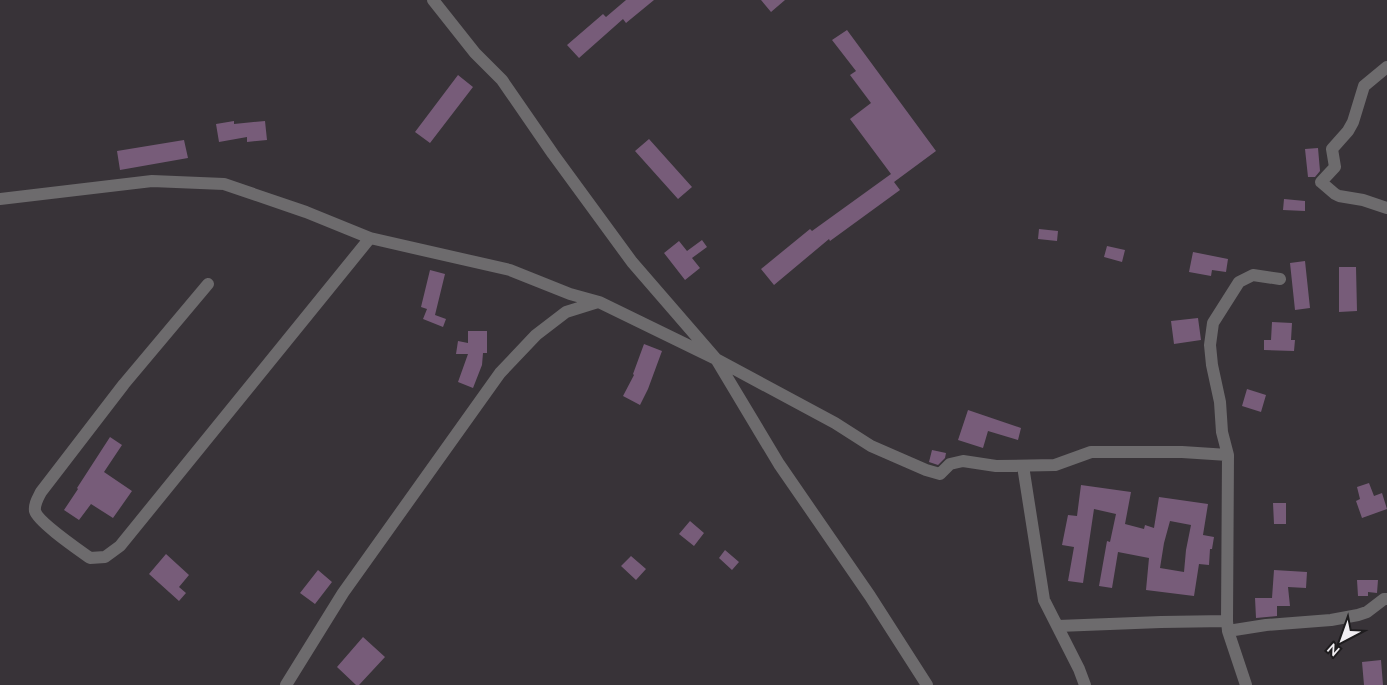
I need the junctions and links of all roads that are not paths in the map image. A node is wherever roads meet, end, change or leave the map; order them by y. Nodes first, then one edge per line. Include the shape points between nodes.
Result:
1 (433, 0) edge
2 (1387, 67) edge
3 (0, 200) edge
4 (1387, 208) edge
5 (370, 238) junction
6 (1280, 279) dead end
7 (208, 284) dead end
8 (570, 294) junction
9 (598, 302) junction
10 (566, 312) junction
11 (716, 359) junction
12 (1228, 455) junction
13 (1023, 466) junction
14 (1387, 599) edge
15 (1058, 626) junction
16 (1228, 626) junction
17 (286, 685) edge
18 (927, 685) edge
19 (1085, 685) edge
20 (1246, 685) edge

1 - 11 street via 502,80 632,262
2 - 4 street via 1364,86 1353,122 1332,150 1335,167 1322,182 1340,196
3 - 5 street via 152,181 224,184
5 - 7 street via 120,546 105,557 90,558 43,522 35,512 36,501 124,384
5 - 8 street via 510,270
6 - 12 street via 1253,275 1240,282 1213,323 1212,365
8 - 9 street
8 - 10 street
9 - 10 street
9 - 11 street
10 - 17 street via 536,336 500,373 343,593
11 - 13 street via 871,446 926,470 940,474 950,464 963,461
11 - 18 street via 779,464
12 - 13 street via 1091,452 1055,465
12 - 16 street
13 - 15 street via 1044,600
14 - 16 street via 1366,612 1332,620
15 - 16 street
15 - 19 street
16 - 20 street

